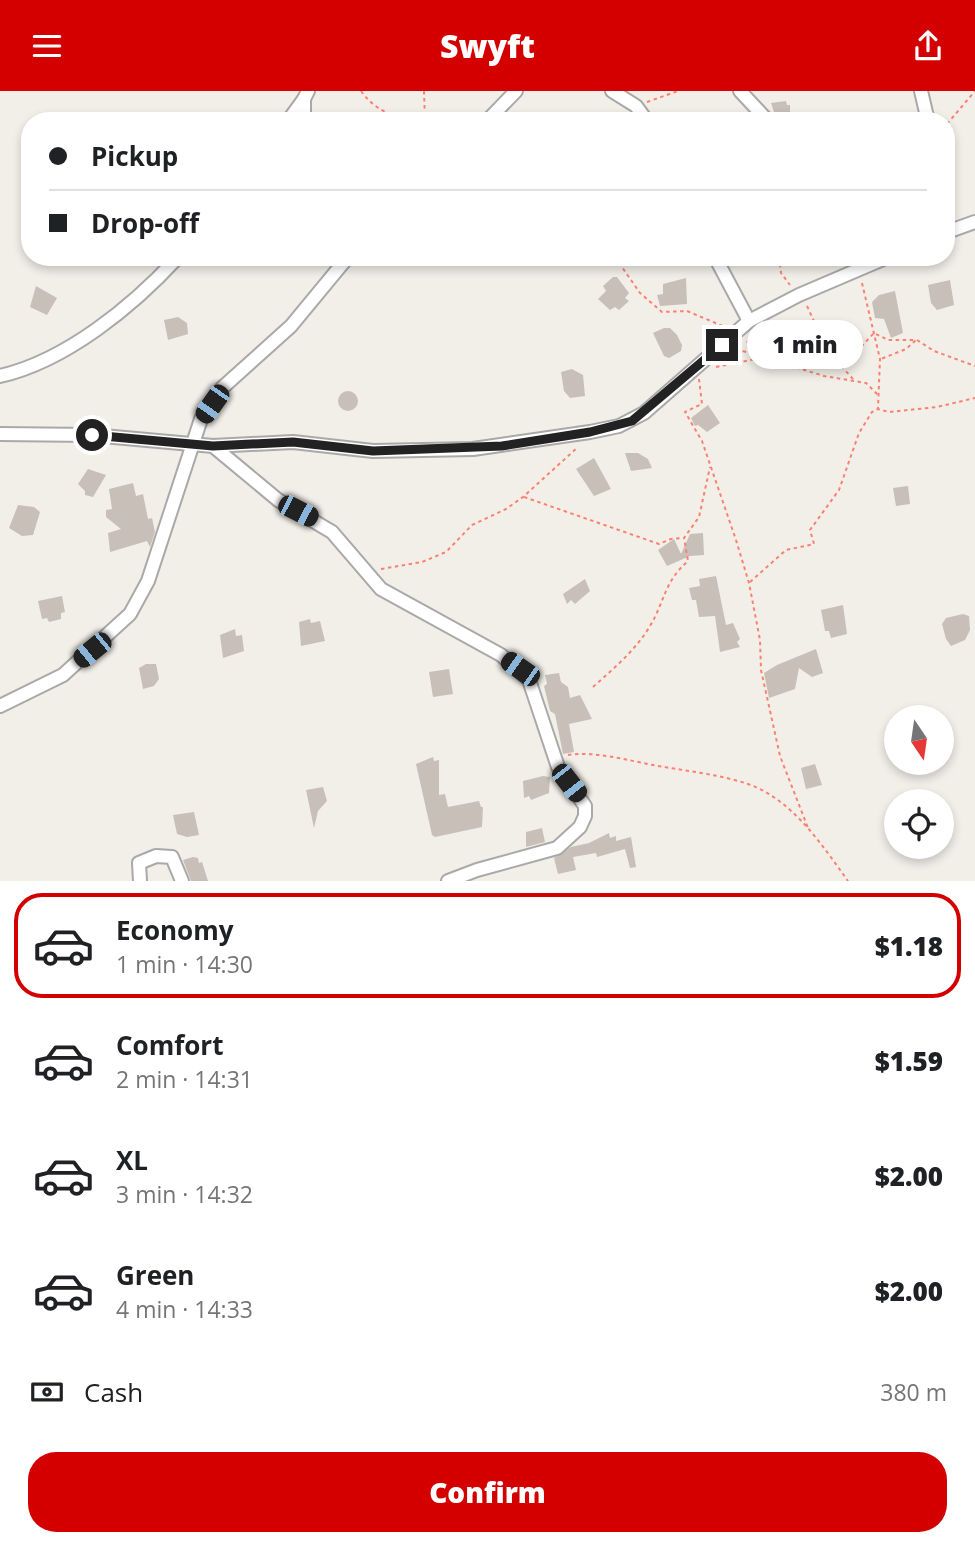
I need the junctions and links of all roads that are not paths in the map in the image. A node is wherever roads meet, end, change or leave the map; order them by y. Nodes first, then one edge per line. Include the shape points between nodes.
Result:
1 (516, 91) edge
2 (612, 91) edge
3 (740, 91) edge
4 (921, 91) edge
5 (306, 95) edge
6 (294, 112) edge
7 (496, 112) edge
8 (640, 112) edge
9 (760, 112) edge
10 (926, 112) edge
11 (975, 222) edge
12 (955, 229) edge
13 (169, 266) edge
14 (341, 266) edge
15 (720, 266) edge
16 (867, 266) edge
17 (749, 321) junction
18 (0, 376) edge
19 (0, 434) edge
20 (192, 445) junction
21 (213, 446) junction
22 (0, 706) edge
23 (139, 881) edge
24 (182, 881) edge
25 (448, 881) edge

1 - 7 street
2 - 8 street
3 - 9 street
4 - 10 street
5 - 6 street
11 - 12 street
13 - 18 street via 71,347 46,361
14 - 20 street via 291,327 222,388 201,419
15 - 17 street
16 - 17 street
17 - 21 street via 632,421 590,432 473,449 373,451 293,442
19 - 20 street via 92,435
20 - 21 street
20 - 22 street via 148,581 131,614 62,675
21 - 25 street via 278,500 332,532 381,589 520,669 529,680 558,767 585,806 580,827 557,848
23 - 24 street via 139,863 156,856 172,857

